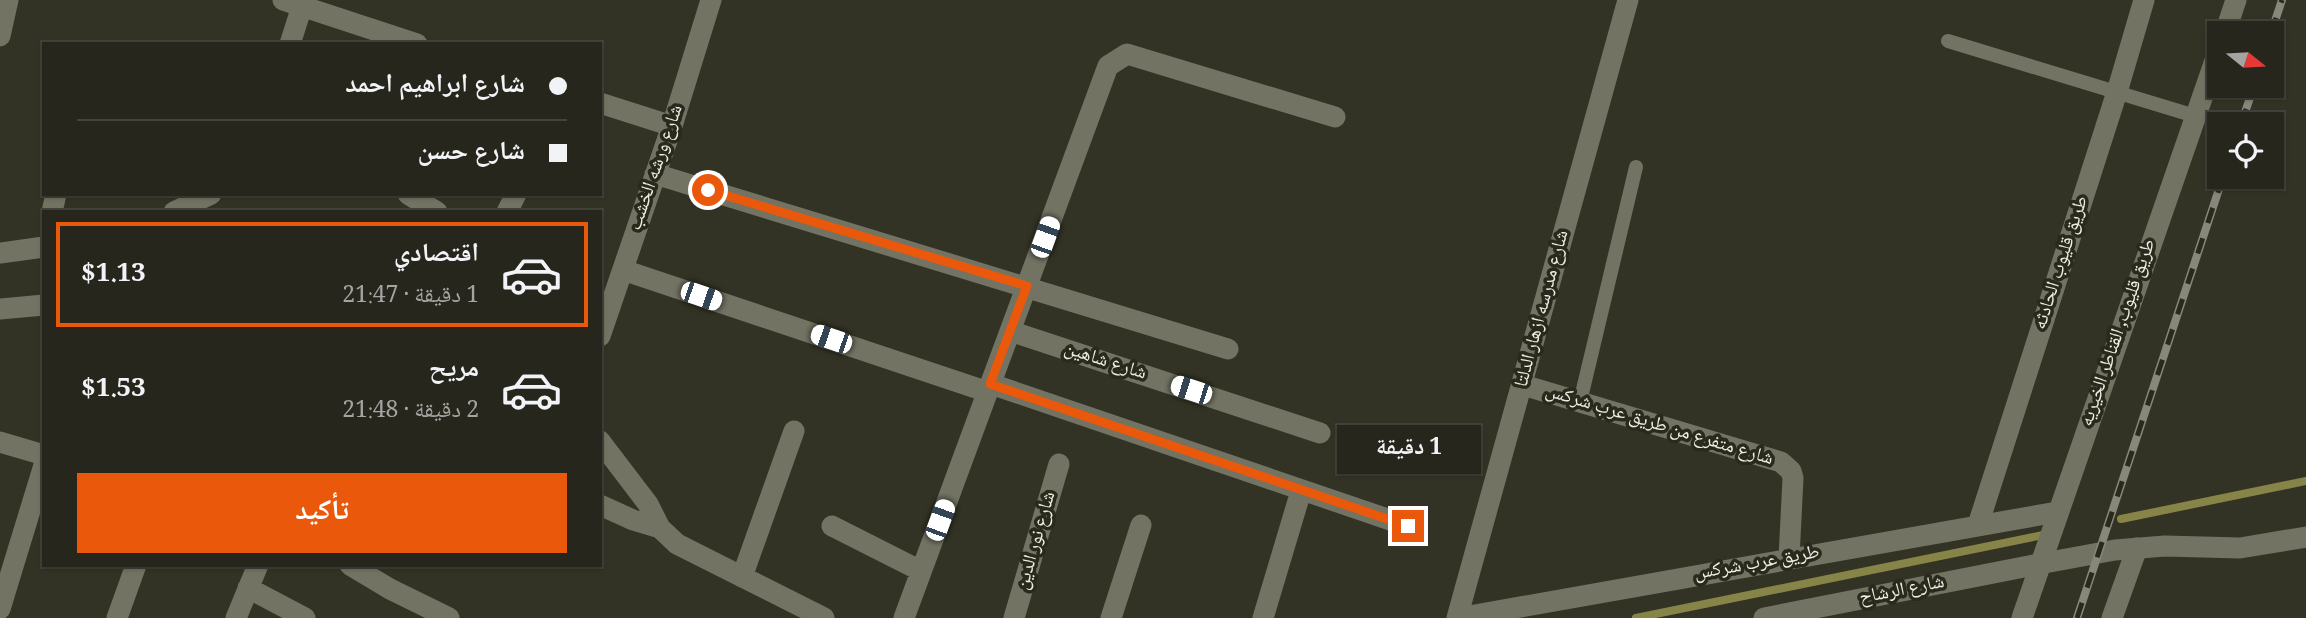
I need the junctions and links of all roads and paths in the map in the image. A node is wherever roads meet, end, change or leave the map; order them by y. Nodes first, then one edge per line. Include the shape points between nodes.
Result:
1 (8, 0) edge
2 (712, 0) edge
3 (1628, 0) edge
4 (2144, 0) edge
5 (2236, 0) edge
6 (296, 2) edge
7 (2229, 21) edge
8 (0, 36) edge
9 (1948, 41) dead end
10 (290, 42) edge
11 (411, 42) edge
12 (2207, 82) edge
13 (2117, 92) junction
14 (602, 104) edge
15 (2195, 116) junction
16 (1335, 117) dead end
17 (672, 127) junction
18 (1636, 167) dead end
19 (655, 174) junction
20 (207, 196) edge
21 (411, 196) edge
22 (178, 210) edge
23 (434, 210) edge
24 (42, 247) edge
25 (0, 253) edge
26 (623, 270) junction
27 (1027, 286) junction
28 (42, 305) edge
29 (0, 309) edge
30 (602, 330) edge
31 (1010, 331) junction
32 (1228, 349) dead end
33 (1522, 385) junction
34 (989, 388) junction
35 (1580, 402) junction
36 (794, 431) dead end
37 (1320, 433) dead end
38 (0, 442) edge
39 (602, 444) edge
40 (42, 454) edge
41 (1059, 464) dead end
42 (42, 472) edge
43 (1301, 491) junction
44 (602, 506) edge
45 (2057, 512) junction
46 (1141, 525) dead end
47 (1978, 525) junction
48 (832, 526) dead end
49 (1408, 526) dead end
50 (660, 528) junction
51 (2306, 537) edge
52 (2137, 548) junction
53 (1789, 558) junction
54 (2039, 564) junction
55 (135, 567) edge
56 (257, 567) edge
57 (353, 567) edge
58 (921, 571) junction
59 (742, 577) junction
60 (248, 588) junction
61 (0, 609) edge
62 (117, 618) edge
63 (236, 618) edge
64 (305, 618) edge
65 (449, 618) edge
66 (824, 618) edge
67 (904, 618) edge
68 (1014, 618) edge
69 (1111, 618) edge
70 (1263, 618) edge
71 (1457, 618) edge
72 (1764, 618) edge
73 (2022, 618) edge
74 (2112, 618) edge

1 - 8 street
2 - 17 street, شارع ورشه الخشب
3 - 33 street, شارع مدرسه ازهار الدلتا
4 - 13 street, طريق قليوب الحادثه
5 - 7 street
6 - 10 street
6 - 11 street
9 - 13 lane
12 - 15 street, طريق قليوب, القناطر الخيريه
13 - 15 lane
13 - 47 street, طريق قليوب الحادثه
14 - 17 street
15 - 45 street, طريق قليوب, القناطر الخيريه
16 - 27 street via 1127,54 1108,66
17 - 19 street, شارع ورشه الخشب
18 - 35 lane
19 - 26 street, شارع ورشه الخشب
19 - 27 street
20 - 22 street
21 - 23 street
24 - 25 street
26 - 30 street, شارع ورشه الخشب
26 - 34 street
27 - 31 street
27 - 32 street
28 - 29 street
31 - 34 street
31 - 37 street, شارع شاهين
33 - 35 street, شارع متفرع من طريق عرب شركس
33 - 71 street, شارع مدرسه ازهار الدلتا
34 - 43 street
34 - 58 street
35 - 53 street, شارع متفرع من طريق عرب شركس via 1781,462 1794,485
36 - 59 street
38 - 40 street
39 - 50 street via 648,504
41 - 68 street, شارع نور الدين
42 - 61 street
43 - 49 street
43 - 70 street
44 - 50 street
45 - 47 street, طريق عرب شركس
45 - 54 street, طريق قليوب, القناطر الخيريه
46 - 69 street
47 - 53 street, طريق عرب شركس
48 - 58 street
50 - 59 street via 677,544
51 - 52 street, شارع الرشاح via 2240,548
52 - 54 street, شارع الرشاح
52 - 74 street
53 - 71 street, طريق عرب شركس
54 - 72 street, شارع الرشاح
54 - 73 street, طريق قليوب, القناطر الخيريه
55 - 62 street
56 - 60 street
57 - 65 street
58 - 67 street
59 - 66 street
60 - 63 street
60 - 64 street

